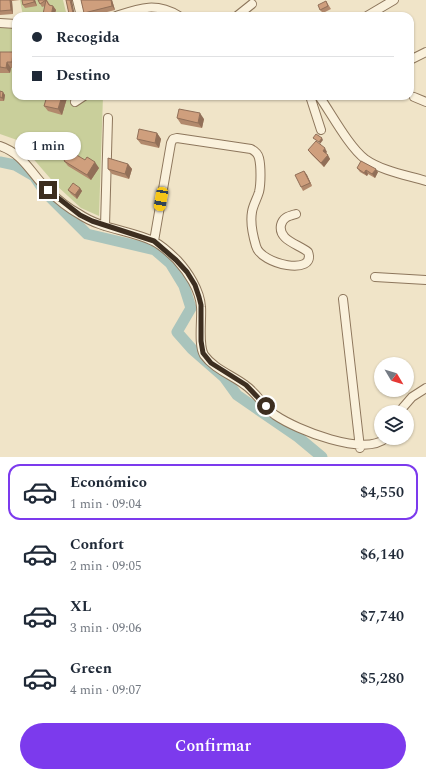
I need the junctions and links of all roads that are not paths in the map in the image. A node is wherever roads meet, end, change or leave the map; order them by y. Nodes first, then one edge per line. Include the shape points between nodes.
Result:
1 (77, 0) edge
2 (394, 0) edge
3 (252, 4) dead end
4 (80, 12) edge
5 (130, 12) edge
6 (170, 12) edge
7 (241, 12) edge
8 (374, 12) edge
9 (0, 23) edge
10 (12, 24) edge
11 (426, 52) edge
12 (414, 58) edge
13 (414, 97) dead end
14 (78, 100) edge
15 (311, 100) edge
16 (322, 100) edge
17 (75, 102) dead end
18 (426, 102) edge
19 (108, 118) dead end
20 (321, 130) dead end
21 (0, 146) edge
22 (426, 181) edge
23 (296, 214) dead end
24 (105, 226) junction
25 (154, 241) junction
26 (375, 277) dead end
27 (426, 280) edge
28 (343, 299) dead end
29 (426, 388) edge
30 (405, 405) edge
31 (377, 445) edge
32 (360, 448) junction

1 - 4 street
2 - 8 street
3 - 7 street
5 - 6 street via 148,7 158,7
9 - 10 street
11 - 12 street
13 - 18 street
14 - 17 street
15 - 20 street
16 - 22 street via 364,158 393,172
19 - 24 street
21 - 24 street via 20,157 48,190 61,201 80,215
23 - 25 street via 285,218 280,229 284,238 308,252 310,256 305,265 286,265 261,255 256,247 251,220 260,185 259,157 251,149 177,138 171,143
24 - 25 street
25 - 32 street via 176,260 195,285 201,305 203,353 211,363 246,385 274,414 298,429 342,446
26 - 27 street
28 - 32 street
29 - 30 street
31 - 32 street

